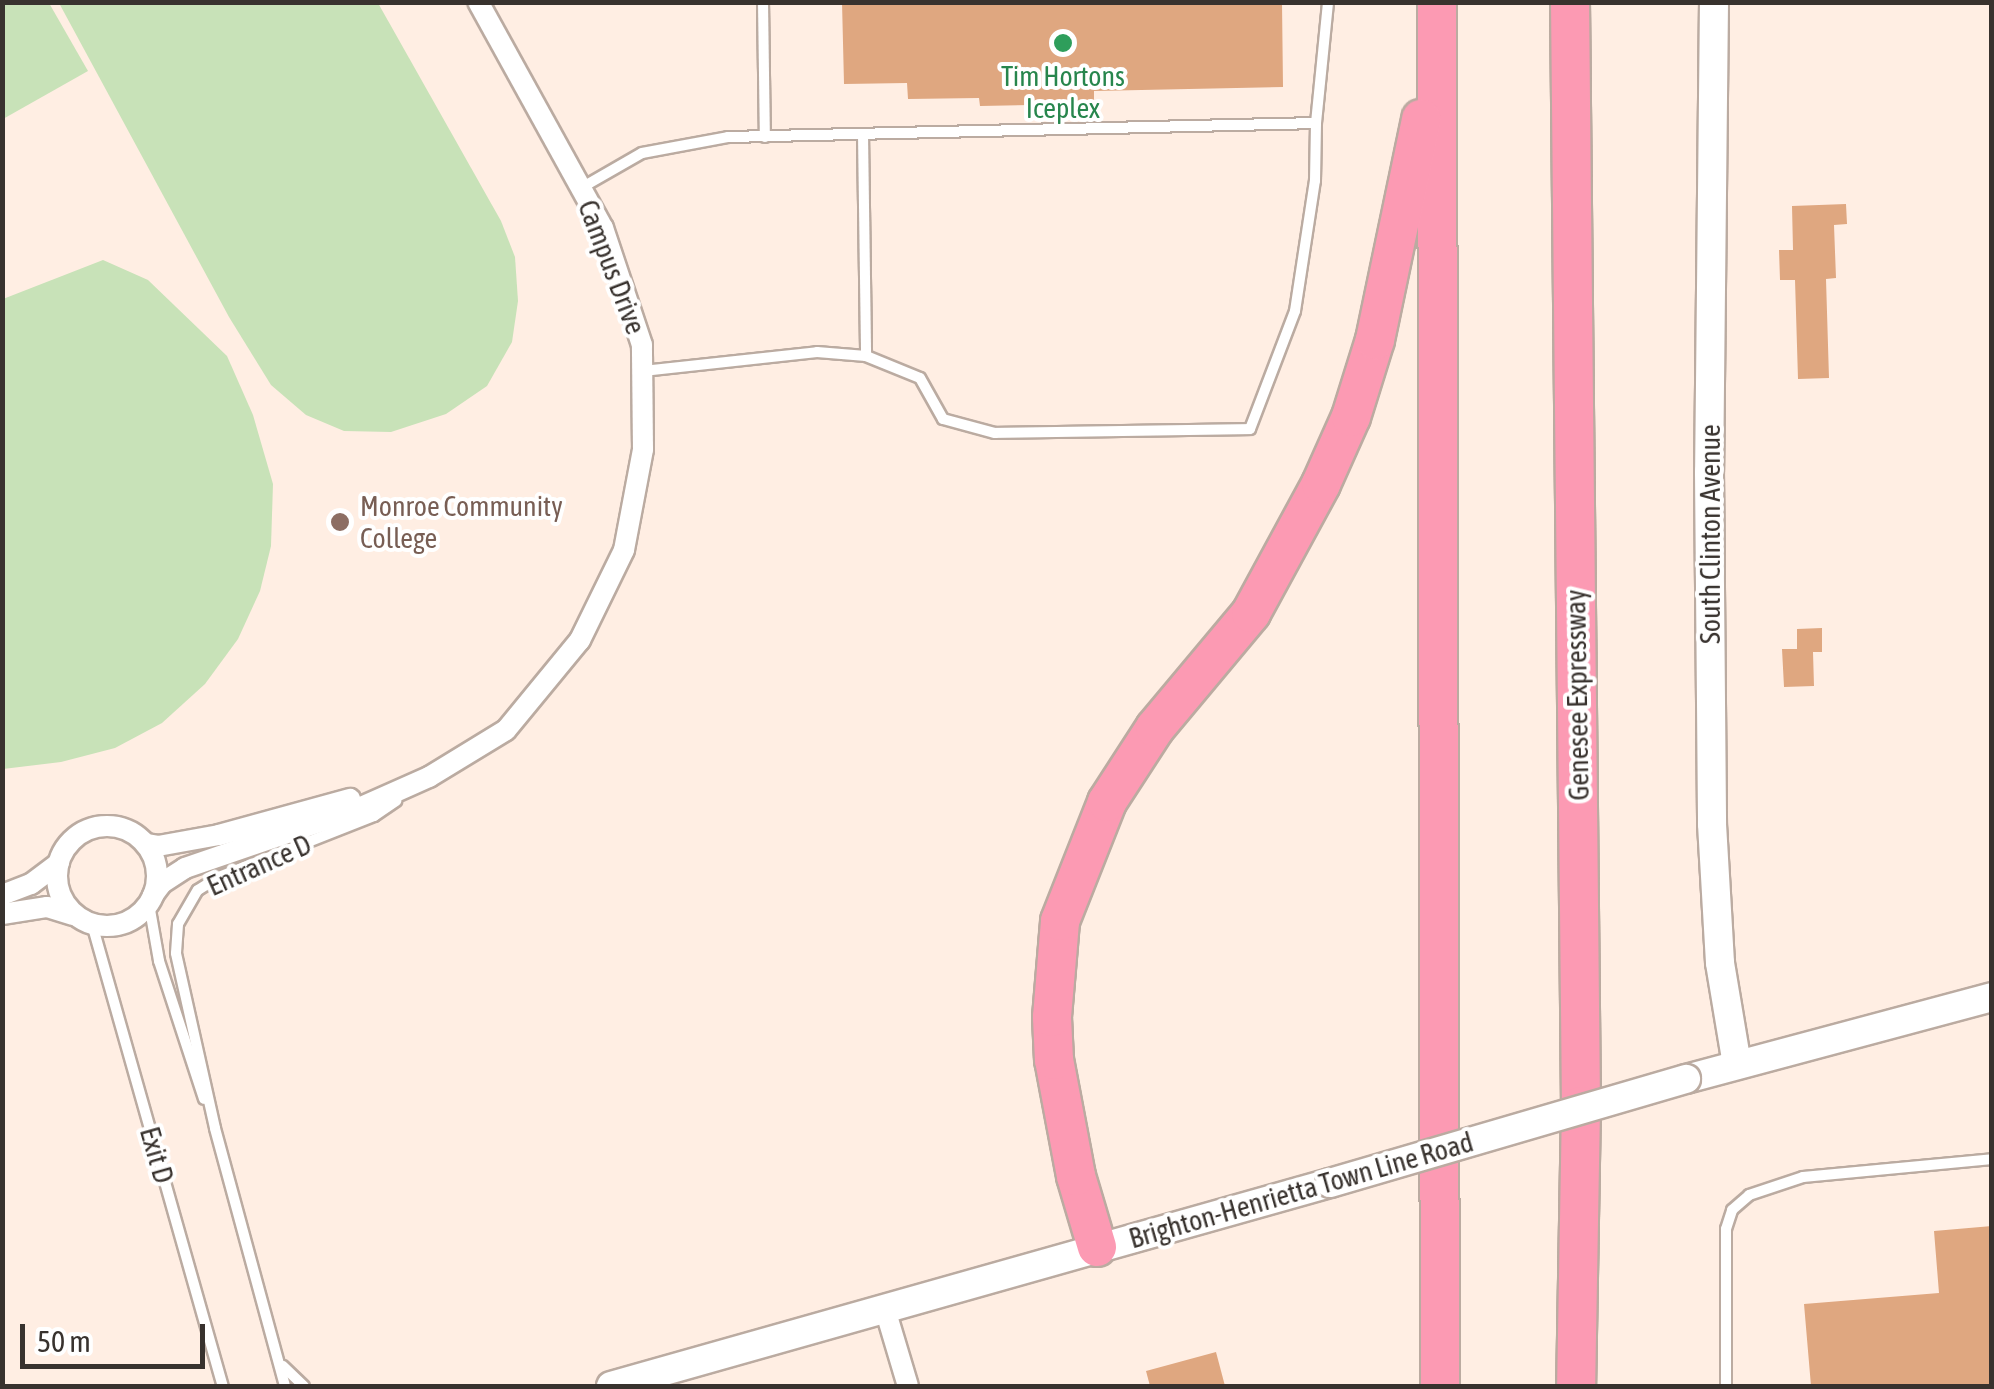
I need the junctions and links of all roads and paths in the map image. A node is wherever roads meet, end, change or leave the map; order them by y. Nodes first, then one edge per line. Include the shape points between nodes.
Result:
1 (478, 2) edge
2 (764, 2) edge
3 (1328, 2) edge
4 (1436, 2) edge
5 (1570, 2) edge
6 (1714, 2) edge
7 (1316, 123) junction
8 (863, 134) junction
9 (765, 136) junction
10 (581, 188) junction
11 (866, 356) junction
12 (643, 371) junction
13 (429, 777) junction
14 (146, 844) junction
15 (59, 863) junction
16 (2, 894) edge
17 (151, 900) junction
18 (2, 914) edge
19 (85, 921) junction
20 (1992, 997) edge
21 (1736, 1065) junction
22 (215, 1128) junction
23 (1992, 1159) edge
24 (1097, 1247) junction
25 (885, 1309) junction
26 (282, 1365) junction
27 (223, 1386) edge
28 (285, 1386) edge
29 (304, 1386) edge
30 (611, 1386) edge
31 (908, 1386) edge
32 (1440, 1386) edge
33 (1576, 1386) edge
34 (1726, 1386) edge

1 - 10 street, Campus Drive
2 - 9 lane
3 - 7 lane
4 - 24 highway via 1398,238 1351,417 1294,542 1251,613 1155,728 1107,802 1060,921 1054,1060
4 - 32 highway
5 - 33 highway, Genesee Expressway via 1581,1086
6 - 21 street, South Clinton Avenue via 1712,824 1720,963
7 - 8 lane
7 - 11 lane via 1316,181 1295,310 1250,430 995,433 943,420 920,378
8 - 9 lane
8 - 11 lane
9 - 10 lane via 642,153
10 - 12 street, Campus Drive via 603,228 642,344
11 - 12 lane via 818,352
12 - 13 street, Campus Drive via 643,450 624,550 580,640 506,730
13 - 14 street, Campus Drive via 219,835
13 - 17 street, Campus Drive via 184,868
13 - 22 lane, Entrance D via 374,816 219,877 187,906 176,953
14 - 15 street via 118,827 100,826 70,842
14 - 17 street via 158,874
15 - 16 street via 31,884
15 - 19 street via 59,890
17 - 19 street via 124,924
17 - 22 lane, Entrance D via 159,961
18 - 19 street via 47,907
19 - 27 lane, Exit D
20 - 21 street, Brighton-Henrietta Town Line Road
21 - 24 street, Brighton-Henrietta Town Line Road, bridge
22 - 26 lane, Entrance D
23 - 34 lane via 1803,1177 1770,1184 1732,1210 1726,1229
24 - 25 street, Brighton-Henrietta Town Line Road
25 - 30 street, Brighton-Henrietta Town Line Road
25 - 31 street
26 - 28 lane, Entrance D
26 - 29 lane

